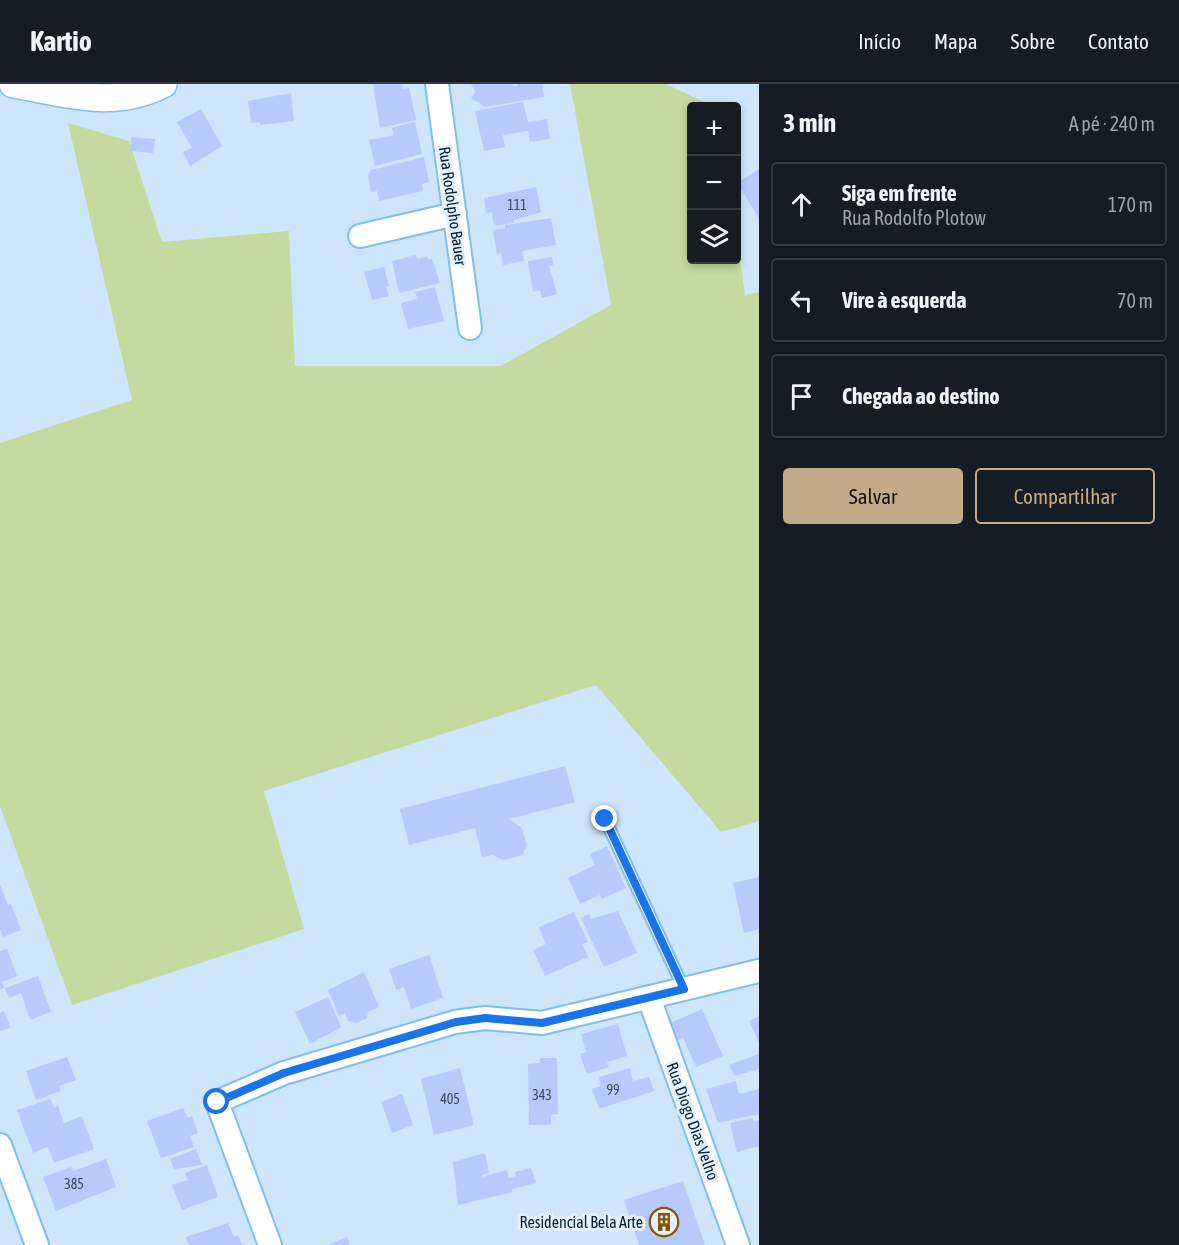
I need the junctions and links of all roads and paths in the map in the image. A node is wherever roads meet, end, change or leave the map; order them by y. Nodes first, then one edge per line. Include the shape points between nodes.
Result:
1 (14, 84) edge
2 (163, 84) edge
3 (437, 84) edge
4 (454, 214) junction
5 (360, 236) dead end
6 (470, 328) dead end
7 (605, 819) dead end
8 (759, 971) edge
9 (684, 989) junction
10 (649, 998) junction
11 (0, 1145) edge
12 (37, 1245) edge
13 (270, 1245) edge
14 (738, 1245) edge

1 - 2 street via 115,99 140,95
3 - 4 street, Rua Rodolpho Bauer
4 - 5 street
4 - 6 street, Rua Rodolpho Bauer
7 - 9 lane
8 - 9 street
9 - 10 street
10 - 13 street via 542,1023 485,1018 456,1022 284,1073 217,1102
10 - 14 street, Rua Diogo Dias Velho
11 - 12 street

